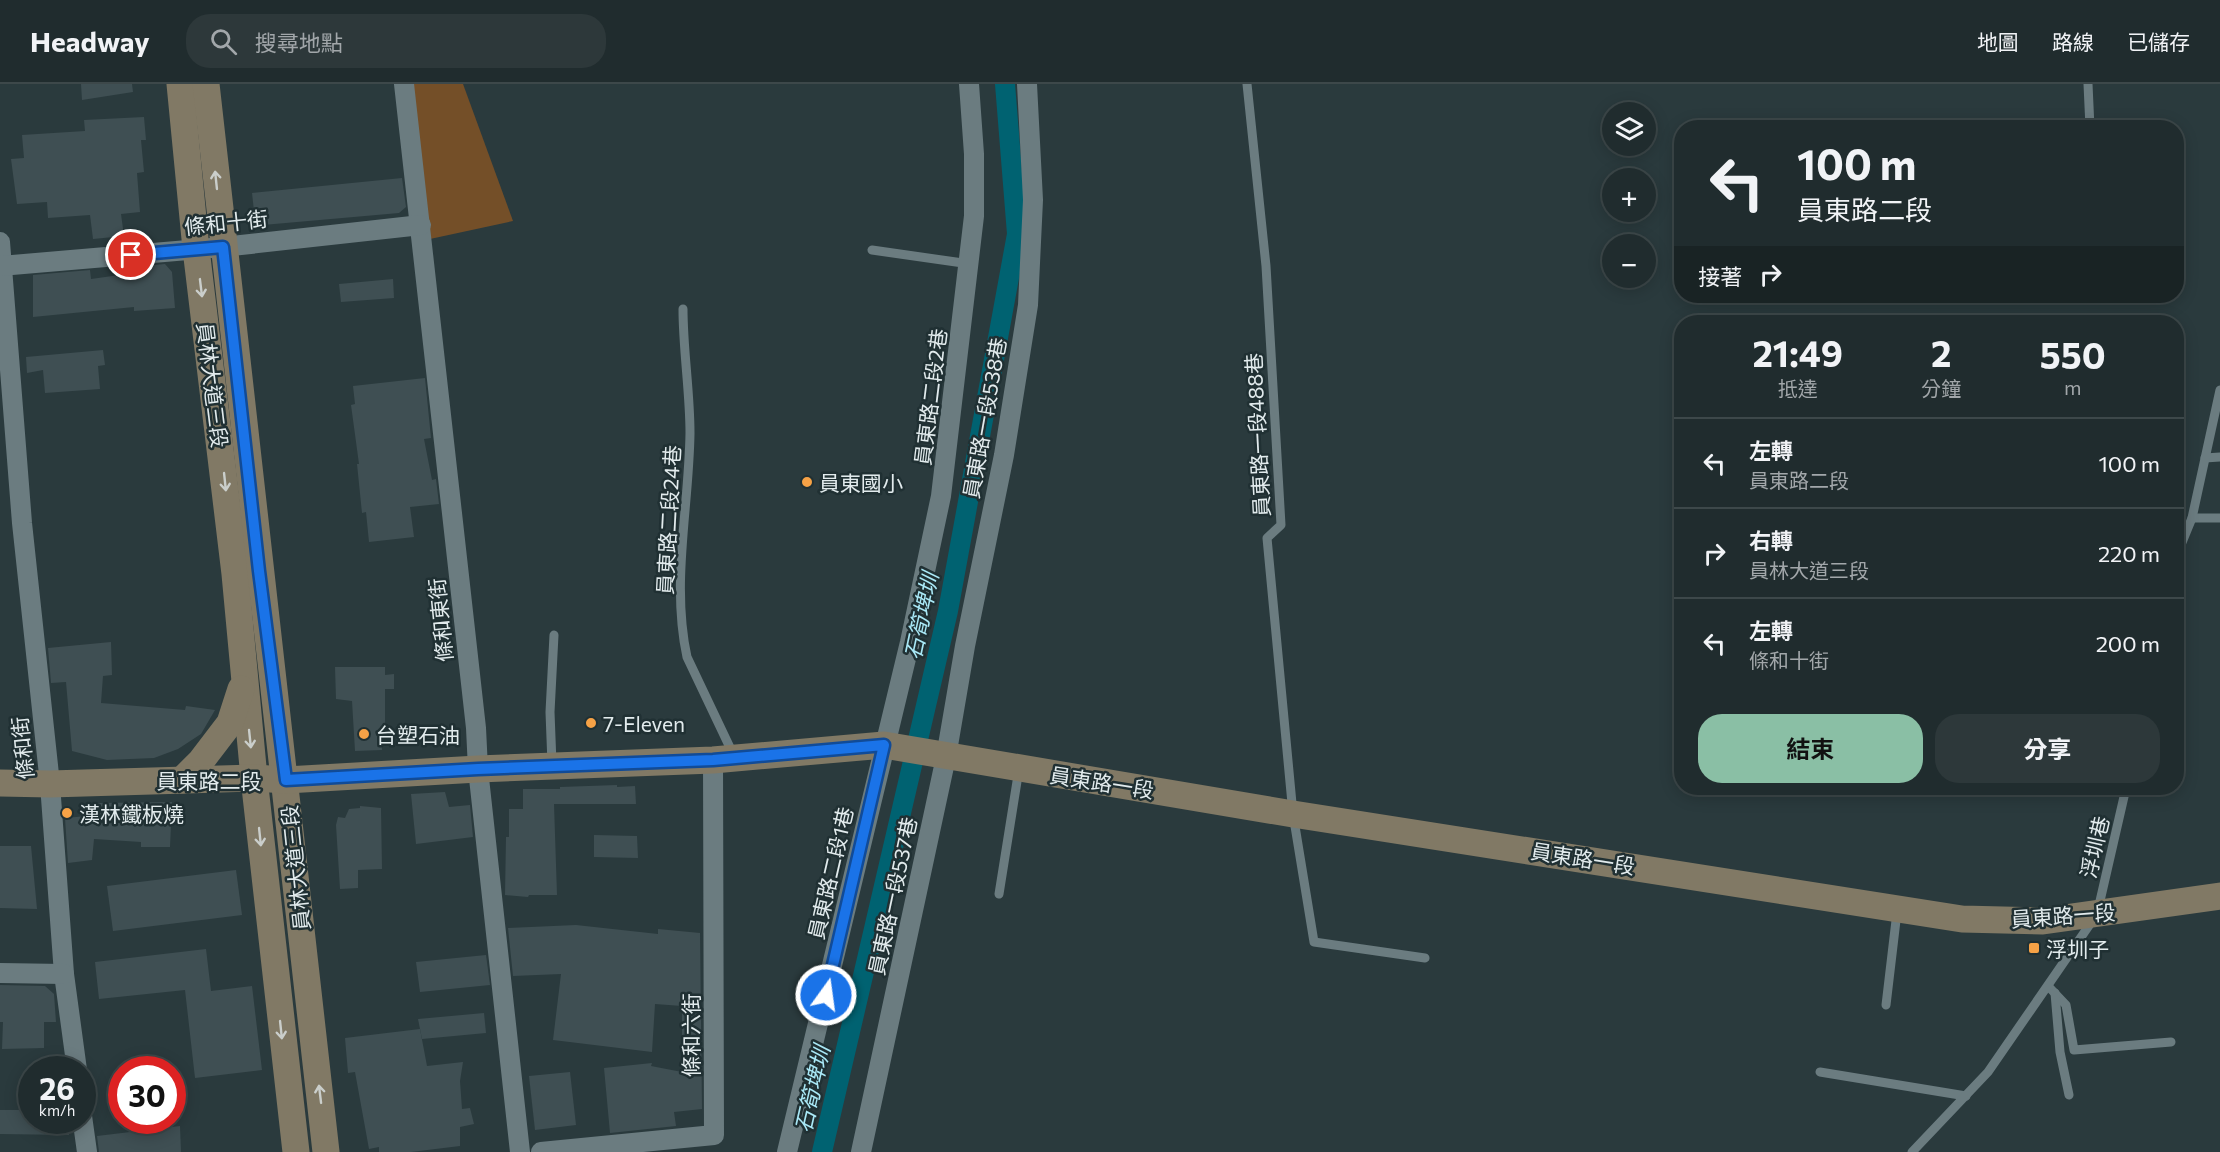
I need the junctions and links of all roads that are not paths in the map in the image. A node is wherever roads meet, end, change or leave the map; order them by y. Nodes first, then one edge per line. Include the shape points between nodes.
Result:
1 (180, 84) edge
2 (206, 84) edge
3 (404, 84) edge
4 (969, 84) edge
5 (1027, 84) edge
6 (1247, 84) edge
7 (2088, 84) edge
8 (2090, 120) edge
9 (421, 225) junction
10 (0, 242) edge
11 (223, 247) junction
12 (196, 249) junction
13 (872, 250) dead end
14 (970, 264) junction
15 (1, 266) edge
16 (683, 309) dead end
17 (2220, 390) edge
18 (7, 416) edge
19 (2220, 457) edge
20 (2205, 458) junction
21 (2192, 518) junction
22 (2220, 518) edge
23 (2184, 538) edge
24 (555, 635) dead end
25 (244, 682) junction
26 (884, 745) junction
27 (946, 757) junction
28 (724, 760) junction
29 (552, 766) junction
30 (478, 769) junction
31 (1019, 769) junction
32 (254, 778) junction
33 (182, 780) junction
34 (286, 780) junction
35 (0, 783) edge
36 (50, 784) junction
37 (2124, 795) edge
38 (1293, 814) junction
39 (999, 894) dead end
40 (2220, 896) edge
41 (1897, 911) junction
42 (2097, 914) junction
43 (1425, 958) dead end
44 (0, 973) edge
45 (64, 974) junction
46 (2048, 986) junction
47 (2055, 993) junction
48 (1886, 1005) dead end
49 (2172, 1042) dead end
50 (74, 1056) edge
51 (1820, 1072) dead end
52 (1966, 1095) junction
53 (2069, 1095) dead end
54 (84, 1134) edge
55 (87, 1152) edge
56 (296, 1152) edge
57 (326, 1152) edge
58 (520, 1152) edge
59 (541, 1152) edge
60 (788, 1152) edge
61 (861, 1152) edge
62 (1912, 1152) edge

1 - 12 main road, 員林大道三段
11 -> 2 main road, 員林大道三段
3 - 9 street, 條和東街
4 - 14 street, 員東路二段2巷 via 974,154
5 - 27 street, 員東路一段538巷 via 1033,200 1028,305 1004,455 964,646
6 - 38 lane, 員東路一段488巷 via 1266,266 1281,525 1267,538
7 - 8 lane
9 - 11 street, 條和十街
9 - 30 street, 條和東街
10 - 15 street, 條和街
11 - 12 street, 條和十街
11 - 34 main road, 員林大道三段
12 - 15 street, 條和十街
12 -> 25 main road, 員林大道三段 via 223,463
13 - 14 lane
14 - 26 street, 員東路二段2巷 via 941,496
15 - 18 street, 條和街
16 - 28 lane, 員東路二段24巷 via 690,432 680,579 684,643
17 - 20 lane
18 - 36 street, 條和街
19 - 20 lane
20 - 21 lane
21 - 22 lane
21 - 23 lane
24 - 29 lane via 550,712
25 -> 32 main road, 員林大道三段
25 - 33 main road via 230,723
26 - 27 main road, 員東路二段
26 - 28 main road, 員東路二段
26 - 60 street, 員東路二段1巷
27 - 31 main road, 員東路一段
27 - 61 street, 員東路一段537巷
28 - 29 main road, 員東路二段
28 - 59 street, 條和六街 via 714,1135
29 - 30 main road, 員東路二段
30 - 34 main road, 員東路二段
30 - 58 street, 條和東街
31 - 38 main road, 員東路一段
31 - 39 lane
32 - 33 main road, 員東路二段
32 - 34 main road, 員東路二段
32 -> 56 main road, 員林大道三段
33 - 36 main road, 員東路二段
57 -> 34 main road, 員林大道三段
35 - 36 main road, 員東路二段
36 - 45 street, 條和街
37 - 42 lane, 浮圳巷
38 - 41 main road, 員東路一段
38 - 43 lane via 1314,942
40 - 42 main road, 員東路一段
41 - 42 main road, 員東路一段 via 1962,919 2043,921
41 - 48 lane
42 - 46 lane
44 - 45 street
45 - 50 street, 條和街
46 - 47 lane
46 - 52 lane via 1988,1072
47 - 49 lane via 2066,1005 2074,1050
47 - 53 lane via 2060,1052
51 - 52 lane
52 - 62 lane
54 - 55 street

